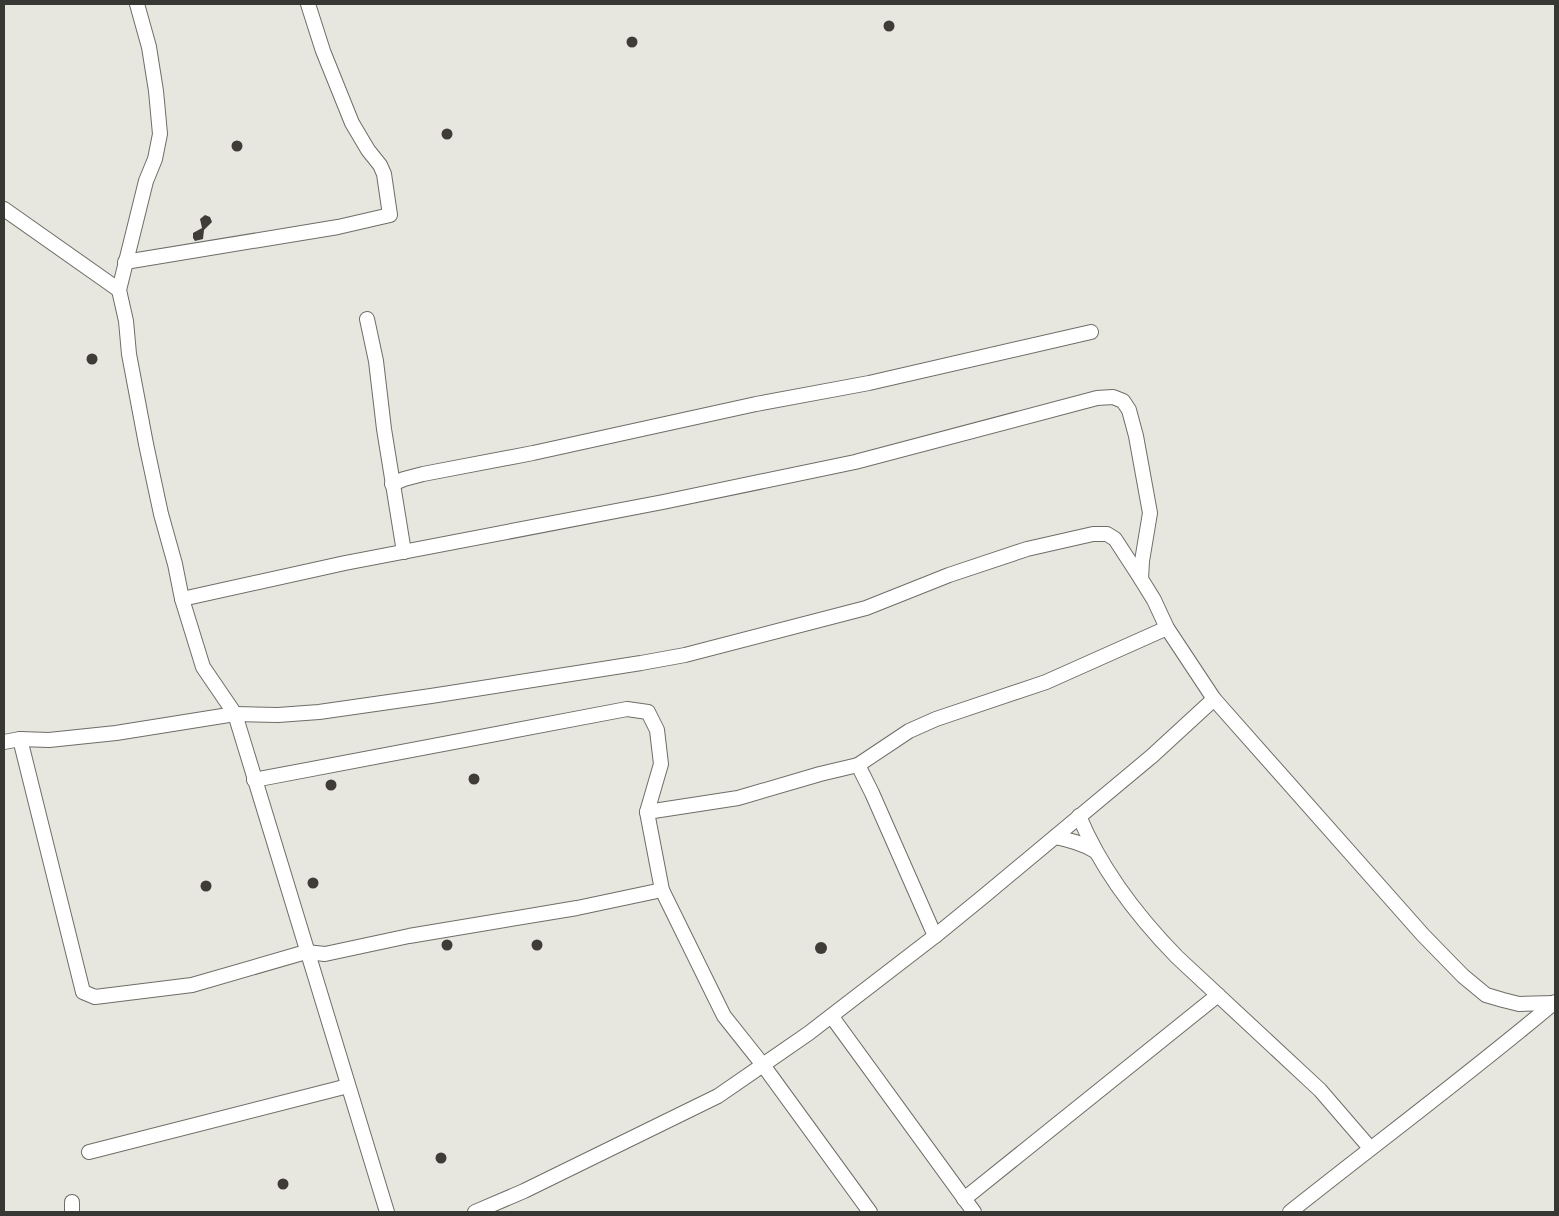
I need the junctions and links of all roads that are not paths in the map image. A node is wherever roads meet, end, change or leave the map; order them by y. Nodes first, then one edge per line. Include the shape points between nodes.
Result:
1 (137, 4) edge
2 (308, 4) edge
3 (4, 208) edge
4 (126, 262) junction
5 (119, 290) junction
6 (367, 319) dead end
7 (1091, 332) dead end
8 (392, 484) junction
9 (404, 552) junction
10 (1141, 579) junction
11 (182, 599) junction
12 (1167, 628) junction
13 (1214, 699) junction
14 (235, 714) junction
15 (20, 740) junction
16 (4, 742) edge
17 (858, 765) junction
18 (254, 780) junction
19 (647, 812) junction
20 (1078, 816) junction
21 (1055, 837) junction
22 (1095, 851) junction
23 (662, 890) junction
24 (934, 936) junction
25 (306, 952) junction
26 (1218, 995) junction
27 (1555, 1003) edge
28 (832, 1017) junction
29 (762, 1066) junction
30 (348, 1086) junction
31 (1370, 1148) junction
32 (89, 1152) dead end
33 (964, 1199) junction
34 (387, 1212) edge
35 (475, 1212) edge
36 (870, 1212) edge
37 (974, 1212) edge
38 (1290, 1212) edge

1 - 4 street via 149,46 160,134
2 - 4 street via 349,115 384,174 390,214 338,227
3 - 5 street
4 - 5 street
5 - 11 street via 146,444
6 - 8 street via 376,361
7 - 8 street via 869,383 423,474
8 - 9 street
9 - 10 street via 855,462 1097,398 1113,397 1123,401 1129,410 1147,492 1150,513
9 - 11 street
10 - 12 street
10 - 14 street via 1115,539 1107,534 1093,534 1027,549 866,608 685,655 355,707 278,715
11 - 14 street via 203,667
12 - 13 street
12 - 17 street via 1046,682 936,718 909,731
13 - 20 street via 1152,756
13 - 27 street via 1423,936 1463,976 1486,995 1503,1000 1519,1004
14 - 15 street via 116,733
14 - 18 street
15 - 16 street
15 - 25 street via 83,992 95,997 192,985
17 - 19 street via 738,798
17 - 24 street
18 - 19 street via 628,709 648,712 657,730 661,764
18 - 25 street
19 - 23 street
20 - 21 street
20 - 22 street
21 - 22 street via 1074,841
21 - 24 street
22 - 26 street via 1157,937
23 - 25 street via 325,954
23 - 29 street via 724,1016
24 - 28 street
25 - 30 street
26 - 31 street via 1320,1090
26 - 33 street
27 - 31 street
28 - 29 street
28 - 33 street
29 - 35 street via 710,1100 524,1192
29 - 36 street
30 - 32 street
30 - 34 street
31 - 38 street
33 - 37 street

